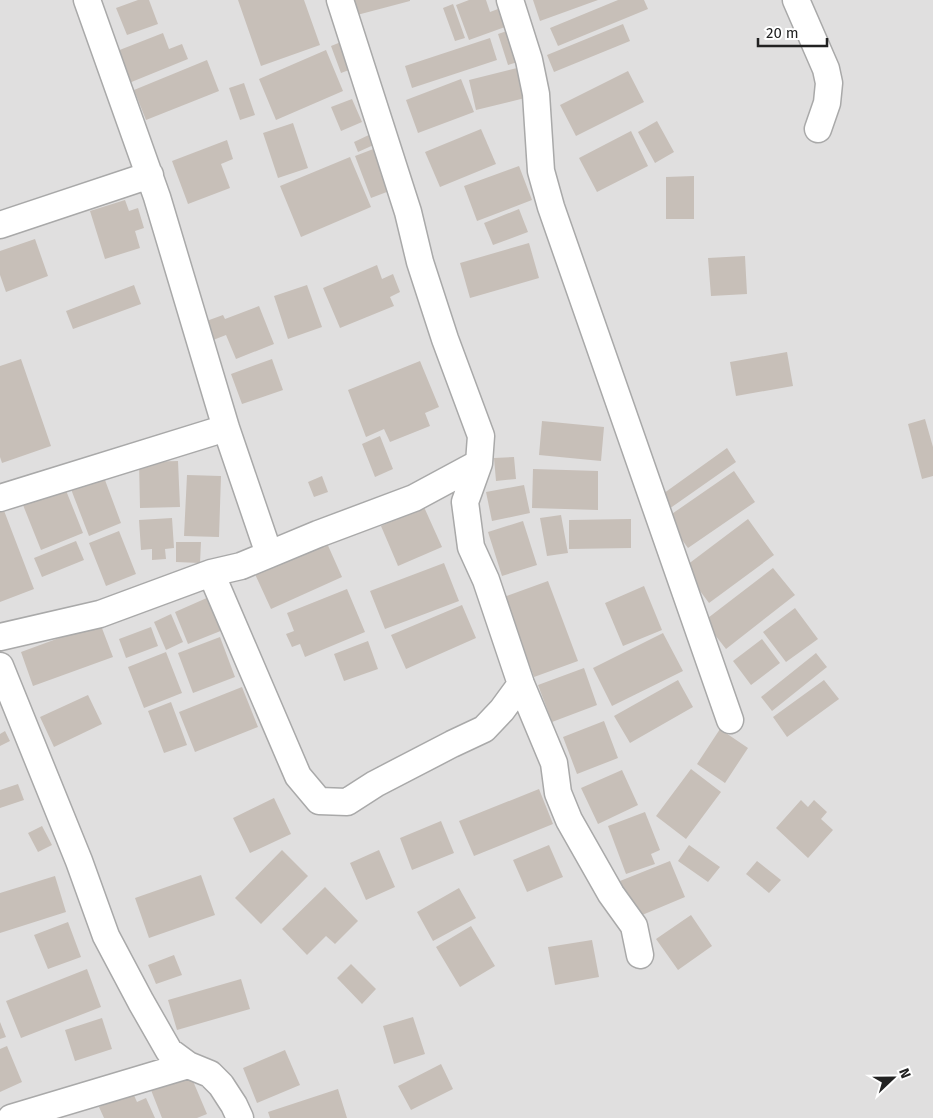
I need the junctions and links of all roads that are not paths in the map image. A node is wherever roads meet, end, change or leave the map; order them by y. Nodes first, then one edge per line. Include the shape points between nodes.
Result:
1 (87, 0) edge
2 (340, 0) edge
3 (510, 0) edge
4 (796, 0) edge
5 (818, 129) dead end
6 (150, 175) junction
7 (0, 225) edge
8 (226, 428) junction
9 (479, 462) junction
10 (0, 498) edge
11 (269, 554) junction
12 (211, 573) junction
13 (0, 637) edge
14 (0, 666) edge
15 (521, 684) junction
16 (730, 720) dead end
17 (640, 955) dead end
18 (188, 1065) junction
19 (11, 1118) edge
20 (240, 1118) edge

1 - 6 street
2 - 9 street via 408,212 423,270 481,436
3 - 16 street via 536,94 541,171 551,207
4 - 5 street via 830,83
6 - 7 street
6 - 8 street
8 - 10 street
8 - 11 street
9 - 11 street via 414,498
9 - 15 street via 465,502 472,548
11 - 12 street
12 - 13 street via 100,614
12 - 15 street via 298,776 318,801 347,802 375,784 484,730
14 - 18 street via 106,936 169,1051
15 - 17 street via 554,764 558,793 569,820 611,894 634,926
18 - 19 street
18 - 20 street via 210,1074 221,1084

